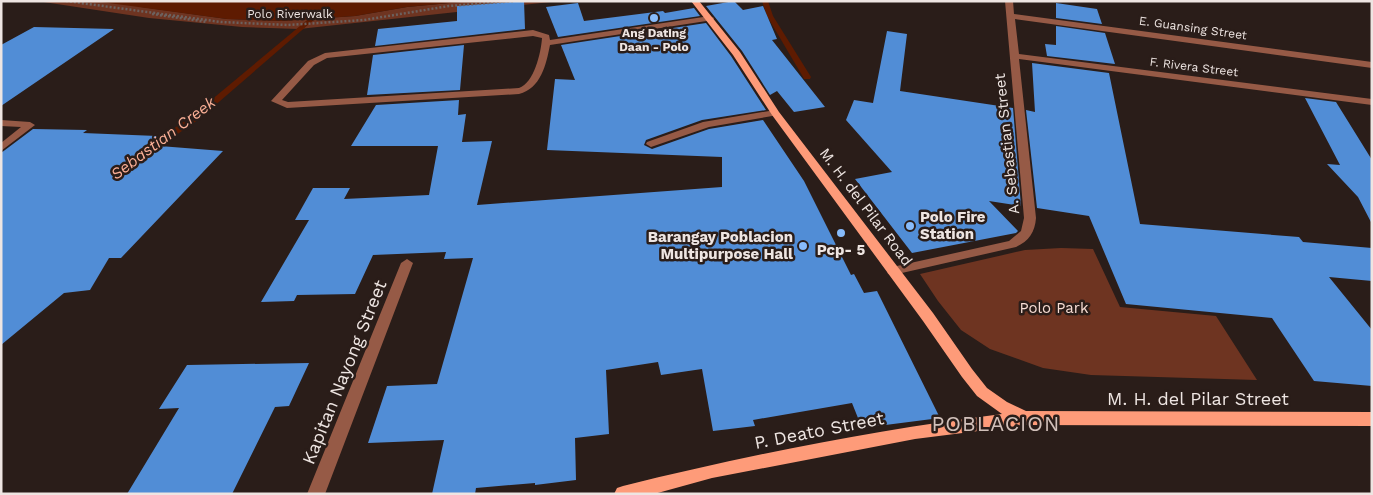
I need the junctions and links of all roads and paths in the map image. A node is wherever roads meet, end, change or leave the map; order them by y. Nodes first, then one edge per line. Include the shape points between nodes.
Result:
1 (66, 1) edge
2 (514, 1) edge
3 (695, 1) edge
4 (1009, 1) edge
5 (1010, 16) junction
6 (710, 18) junction
7 (547, 43) junction
8 (1013, 56) junction
9 (1372, 65) edge
10 (1372, 102) edge
11 (775, 113) junction
12 (1, 123) edge
13 (651, 144) dead end
14 (1, 148) edge
15 (407, 263) dead end
16 (893, 271) junction
17 (1025, 418) junction
18 (1372, 419) edge
19 (316, 494) edge
20 (623, 494) edge

1 - 2 path, Polo Riverwalk via 156,16 288,25 364,20 449,6
3 - 6 main road, M. H. del Pilar Road
4 - 5 street, A. Sebastian Street
5 - 8 street, A. Sebastian Street
5 - 9 street, E. Guansing Street
6 - 7 street
6 - 11 main road, M. H. del Pilar Road
7 - 7 street via 546,37 533,33 325,56 311,63 276,101 287,104 519,91 534,81
8 - 10 street, F. Rivera Street
8 - 16 street, A. Sebastian Street via 1030,218 1026,235 1012,244
11 - 13 street via 707,124
11 - 16 main road, M. H. del Pilar Road
12 - 14 street via 30,125
15 - 19 street, Kapitan Nayong Street
16 - 17 main road, M. H. del Pilar Road via 982,392 1001,407
17 - 18 main road, M. H. del Pilar Street
17 - 20 main road, P. Deato Street via 915,432 712,471

